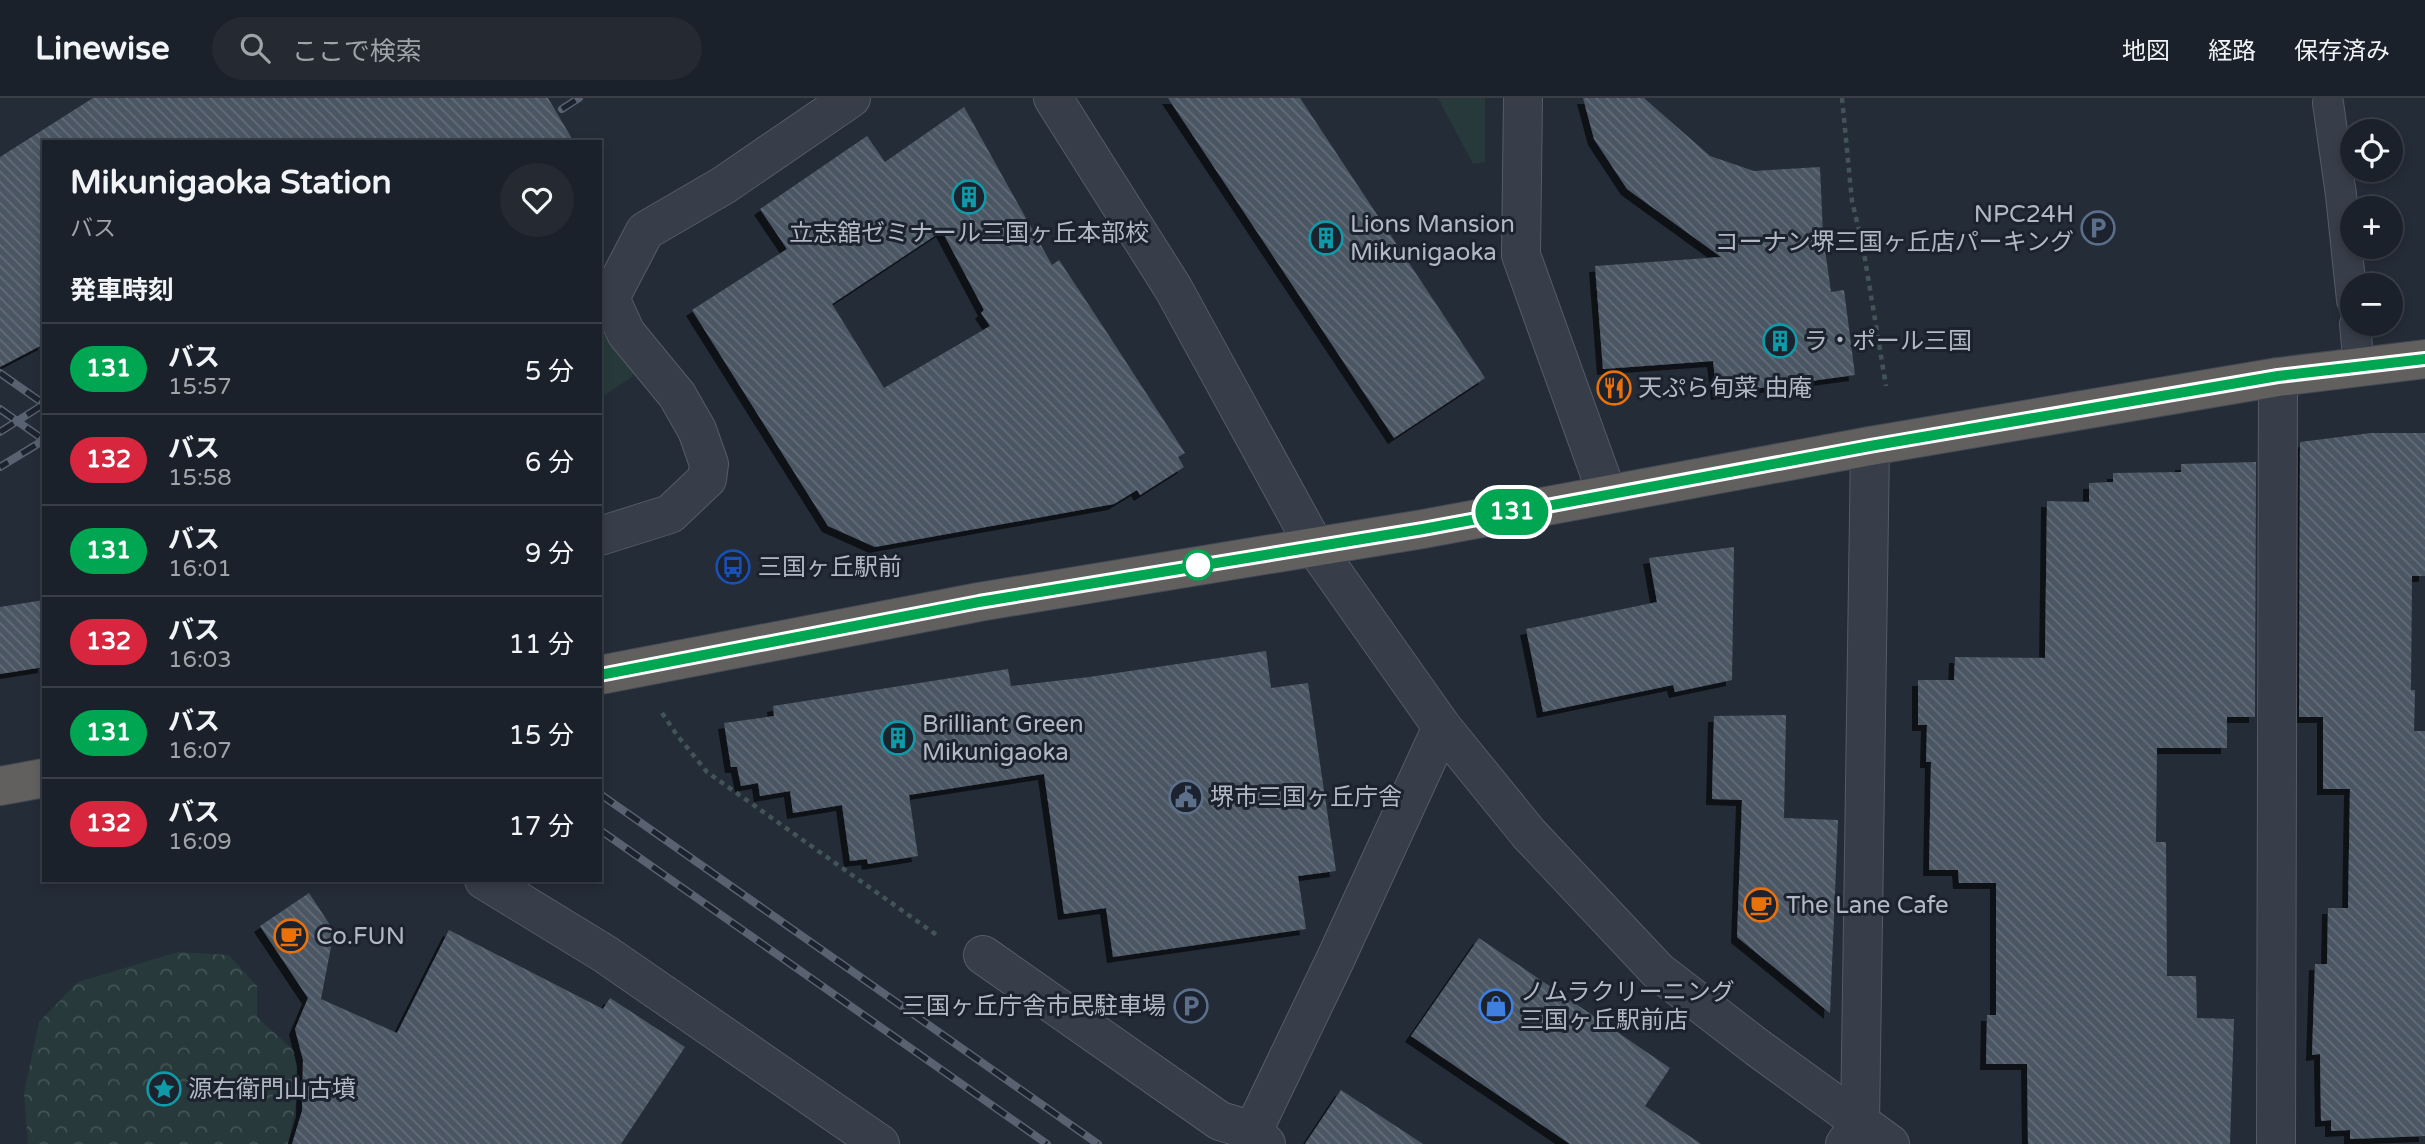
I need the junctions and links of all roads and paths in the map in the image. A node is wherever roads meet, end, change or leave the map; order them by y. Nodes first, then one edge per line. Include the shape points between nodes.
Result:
1 (851, 98) edge
2 (1053, 98) edge
3 (1523, 98) edge
4 (1842, 98) edge
5 (2328, 103) dead end
6 (2349, 273) edge
7 (605, 304) edge
8 (2356, 336) edge
9 (2425, 359) edge
10 (2358, 367) junction
11 (2278, 376) junction
12 (1886, 386) dead end
13 (1870, 446) junction
14 (1607, 494) junction
15 (602, 535) edge
16 (1315, 547) junction
17 (602, 675) edge
18 (662, 713) dead end
19 (1442, 727) junction
20 (42, 778) edge
21 (0, 786) edge
22 (487, 882) edge
23 (982, 955) joint
24 (1260, 1137) edge
25 (1865, 1137) edge
26 (880, 1144) edge
27 (2276, 1144) edge

1 - 7 street via 724,185 645,231
2 - 16 street via 1173,288
3 - 14 street via 1521,255
4 - 12 path via 1852,201
5 - 6 lane
7 - 15 street via 677,396 697,430 709,464 707,479 670,514
8 - 10 lane
9 - 10 highway
10 - 11 highway
11 - 13 highway
11 - 27 street
13 - 14 highway
13 - 25 street
14 - 16 highway
16 - 17 highway via 979,602
16 - 19 street
18 - 23 path via 707,772 962,953
19 - 24 street via 1324,955
19 - 25 street via 1529,834 1658,971
20 - 21 highway
22 - 26 street via 605,954
23 - 24 street via 1113,1033 1220,1121

